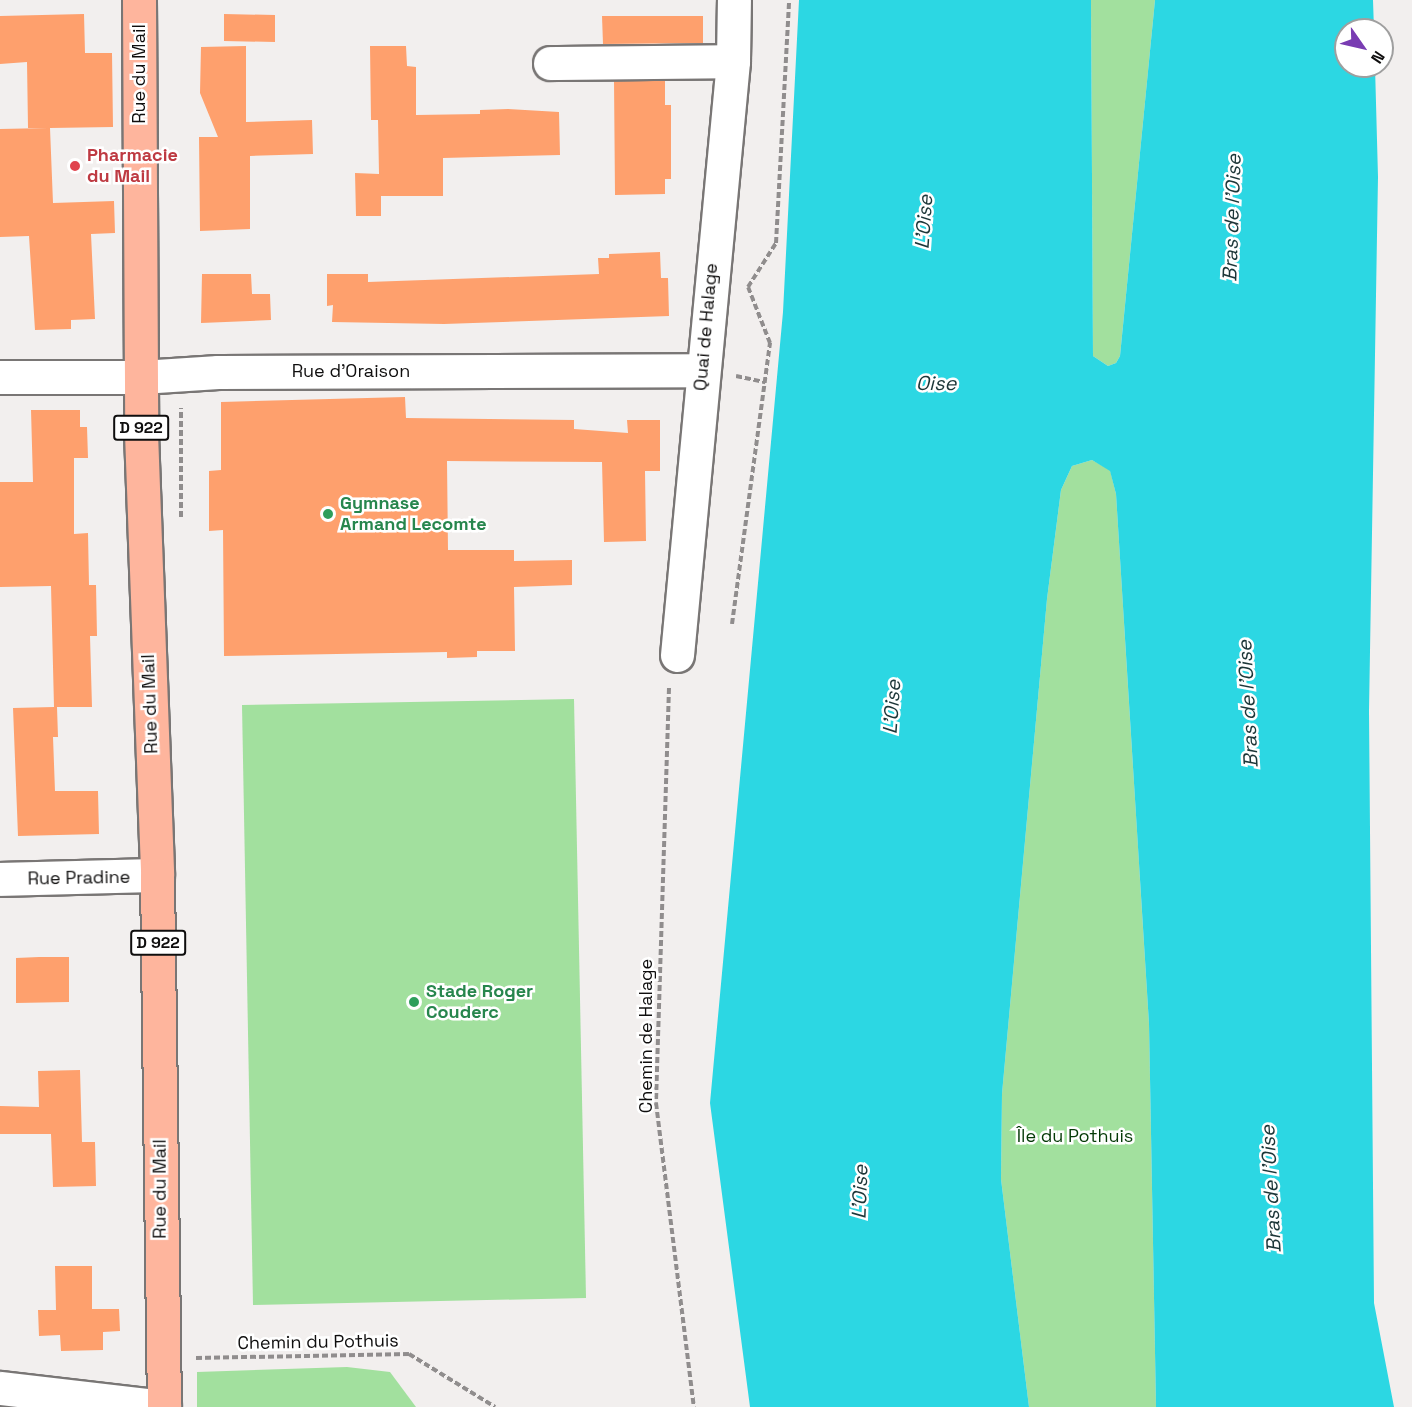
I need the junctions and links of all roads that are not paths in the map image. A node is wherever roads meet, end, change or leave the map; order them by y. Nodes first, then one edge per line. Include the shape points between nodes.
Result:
1 (139, 0) edge
2 (734, 0) edge
3 (733, 62) junction
4 (550, 63) dead end
5 (702, 370) junction
6 (0, 377) edge
7 (141, 377) junction
8 (677, 654) dead end
9 (158, 875) junction
10 (0, 879) edge
11 (0, 1388) edge
12 (164, 1407) edge

1 - 7 main road, Rue du Mail / D 922
2 - 3 street, Quai de Halage
3 - 4 street
3 - 5 street, Quai de Halage
5 - 7 street, Rue d'Oraison via 218,372
5 - 8 street, Quai de Halage
6 - 7 street, Rue d'Oraison
7 - 9 main road, Rue du Mail / D 922
9 - 10 street, Rue Pradine
9 - 12 main road, Rue du Mail / D 922
11 - 12 street

